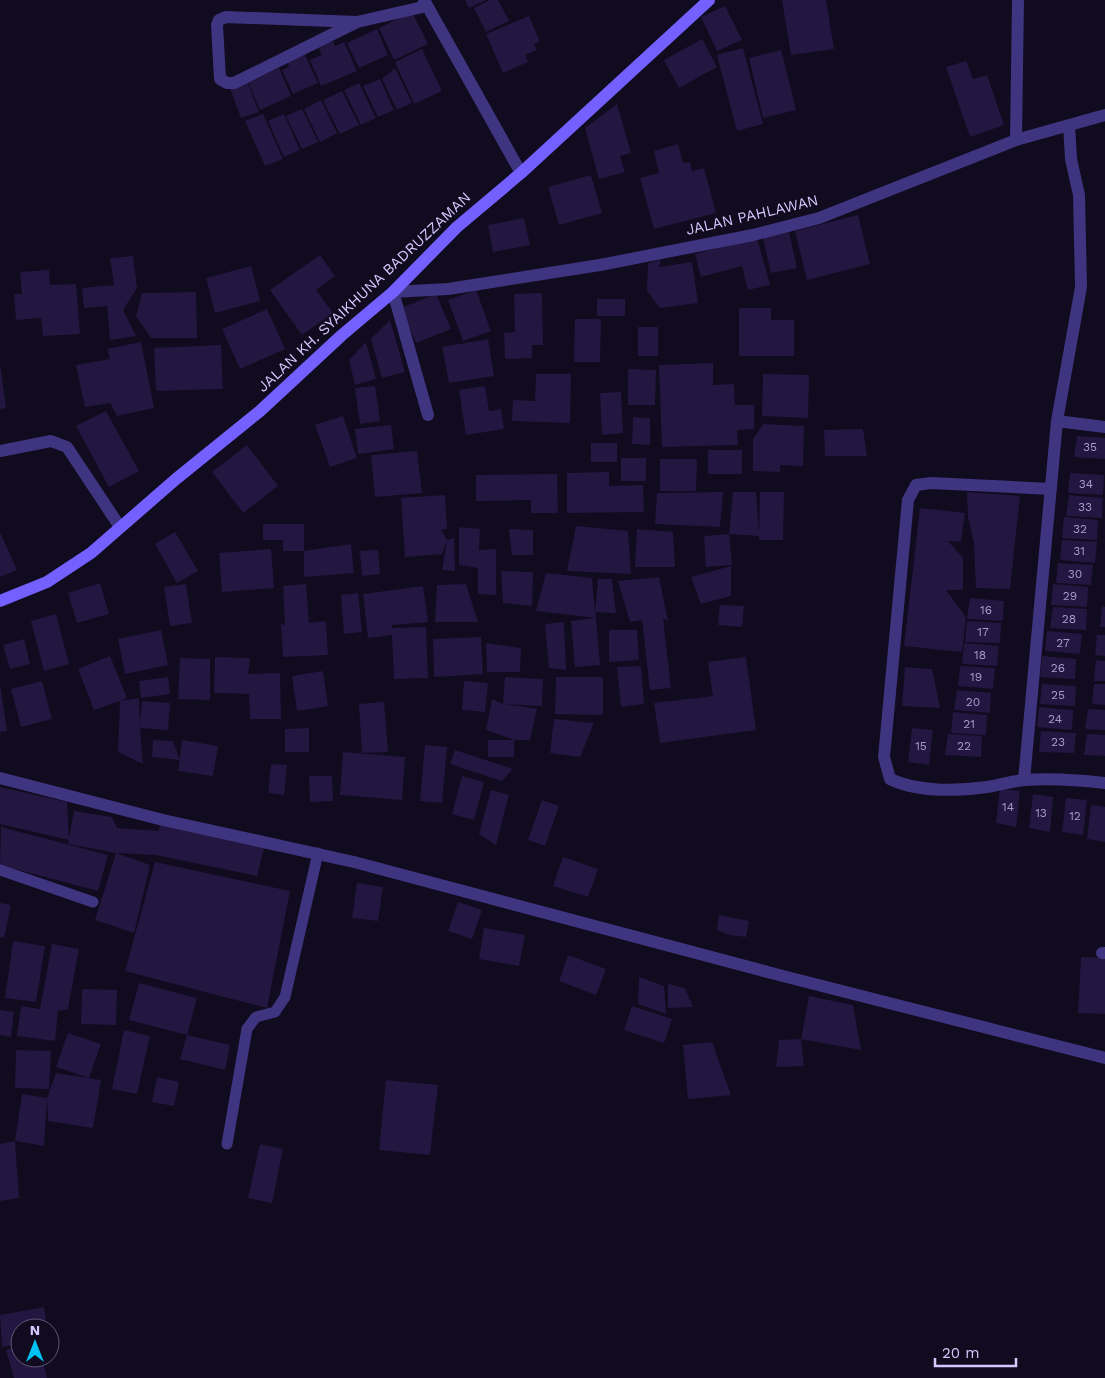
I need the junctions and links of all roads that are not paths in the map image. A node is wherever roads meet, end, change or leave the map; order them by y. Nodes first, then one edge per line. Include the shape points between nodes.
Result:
1 (709, 0) edge
2 (1018, 0) edge
3 (425, 3) edge
4 (357, 22) junction
5 (1105, 115) edge
6 (1069, 125) junction
7 (1016, 140) junction
8 (521, 173) junction
9 (393, 292) junction
10 (428, 415) dead end
11 (1058, 421) junction
12 (1105, 427) edge
13 (0, 451) edge
14 (1051, 489) junction
15 (120, 527) junction
16 (0, 601) edge
17 (0, 778) edge
18 (1024, 780) junction
19 (1105, 783) edge
20 (318, 854) junction
21 (0, 870) edge
22 (94, 902) dead end
23 (1105, 1058) edge
24 (227, 1144) dead end

1 - 8 main road, JALAN KH. SYAIKHUNA BADRUZZAMAN
2 - 7 street
3 - 4 street
3 - 8 street
4 - 4 street via 226,17 217,25 220,79 234,83
5 - 6 street, JALAN PAHLAWAN
6 - 7 street, JALAN PAHLAWAN
6 - 11 street via 1071,160 1079,195 1081,287
7 - 9 street, JALAN PAHLAWAN via 819,218 600,265 448,289
8 - 9 main road, JALAN KH. SYAIKHUNA BADRUZZAMAN via 457,227
9 - 10 street
9 - 15 main road, JALAN KH. SYAIKHUNA BADRUZZAMAN via 260,411
11 - 12 street
11 - 14 street
13 - 15 street via 51,442 67,447
14 - 18 street
14 - 18 street via 916,485 908,500 884,757 890,779 902,785 953,789
15 - 16 main road, JALAN KH. SYAIKHUNA BADRUZZAMAN via 91,553 47,582
17 - 20 street via 163,820
18 - 19 street
20 - 23 street
20 - 24 lane via 285,997 275,1012 256,1018 247,1029
21 - 22 lane

